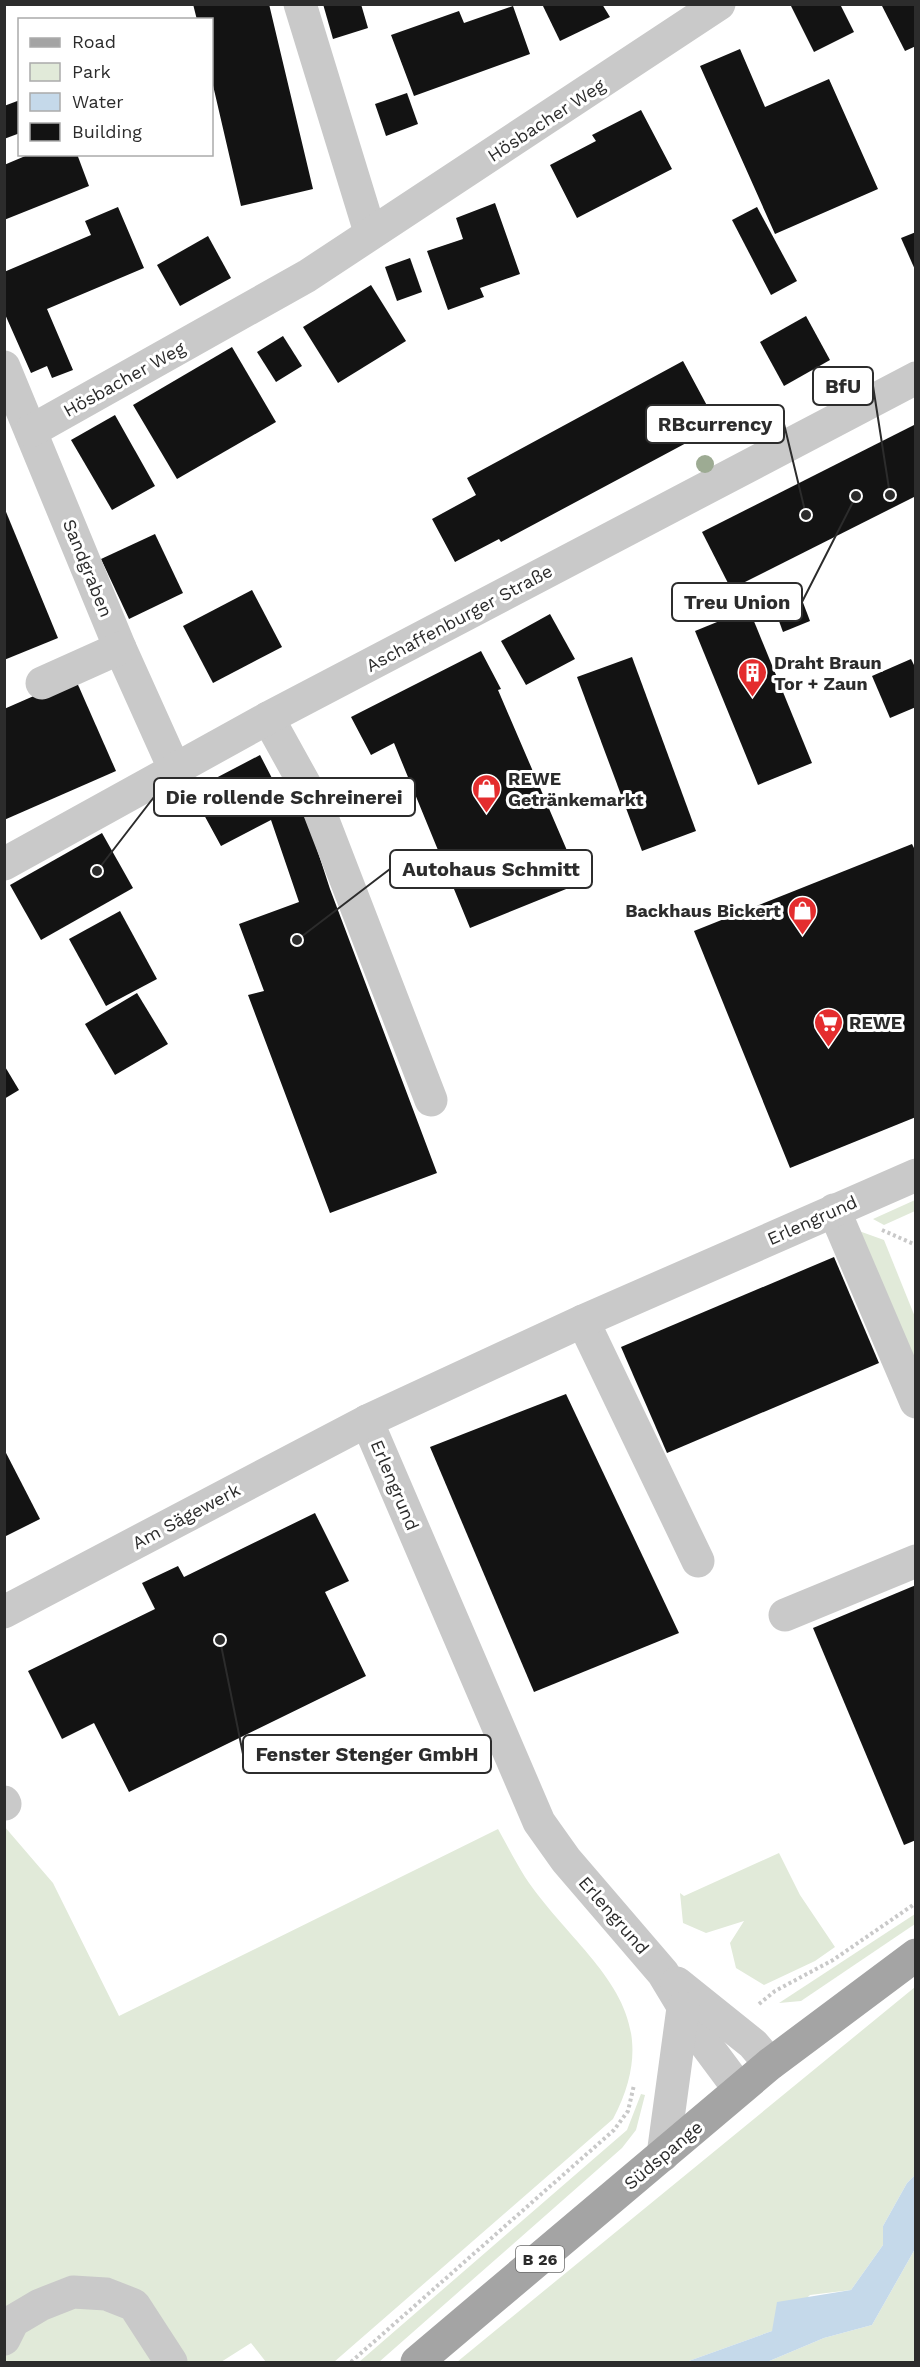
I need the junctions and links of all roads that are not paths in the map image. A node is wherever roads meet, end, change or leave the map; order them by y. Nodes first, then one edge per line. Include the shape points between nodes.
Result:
1 (300, 4) edge
2 (719, 4) edge
3 (370, 232) junction
4 (4, 367) edge
5 (915, 378) edge
6 (31, 431) junction
7 (120, 648) junction
8 (42, 683) dead end
9 (268, 718) junction
10 (174, 768) junction
11 (4, 864) edge
12 (431, 1100) dead end
13 (915, 1175) edge
14 (834, 1210) junction
15 (583, 1321) junction
16 (915, 1402) edge
17 (367, 1420) junction
18 (698, 1561) dead end
19 (915, 1561) edge
20 (4, 1612) edge
21 (785, 1616) dead end
22 (915, 1955) edge
23 (663, 1973) junction
24 (684, 2008) junction
25 (770, 2064) junction
26 (739, 2089) junction
27 (663, 2155) junction
28 (4, 2339) edge
29 (171, 2362) edge
30 (417, 2362) edge

1 - 3 street
2 - 3 street, Hösbacher Weg via 603,84
3 - 6 street, Hösbacher Weg via 307,276
4 - 6 street, Sandgraben
5 - 9 street, Aschaffenburger Straße
6 - 7 street, Sandgraben
7 - 8 street
7 - 10 street, Sandgraben
9 - 10 street, Aschaffenburger Straße
9 - 12 street via 319,810
10 - 11 street, Aschaffenburger Straße
13 - 14 street, Erlengrund
14 - 15 street, Erlengrund
14 - 16 street
15 - 17 street, Erlengrund
15 - 18 street
17 - 20 street, Am Sägewerk
17 - 23 street, Erlengrund via 539,1822 566,1860
19 - 21 street
22 - 25 main road, Südspange / B 26
23 - 24 street, Erlengrund
23 - 25 street, Erlengrund via 732,2025
24 - 26 street, Erlengrund
24 - 27 street
25 - 26 main road, Südspange / B 26
26 - 27 main road, Südspange / B 26
27 - 30 main road, Südspange / B 26
28 - 29 street via 13,2321 40,2305 73,2292 106,2294 134,2305

